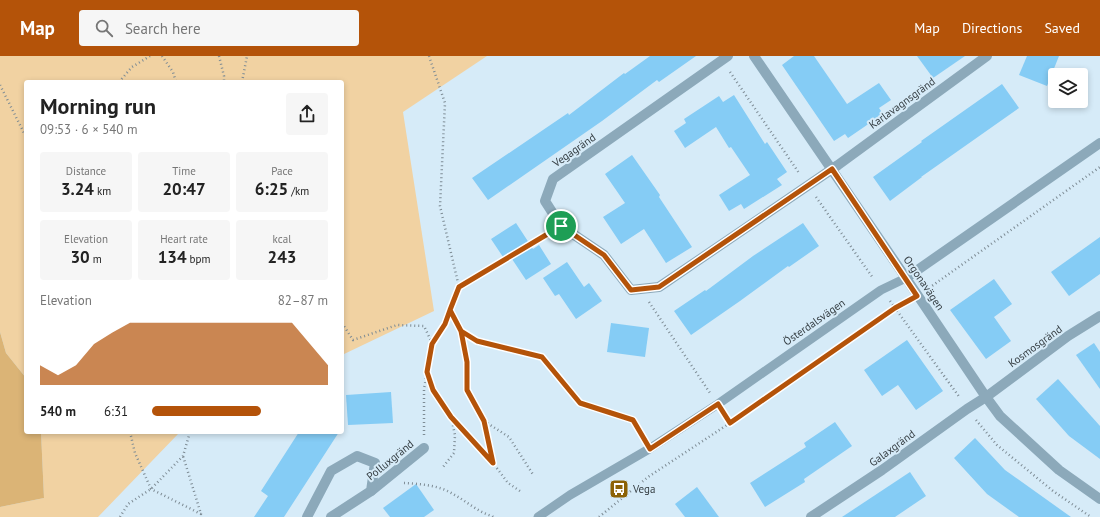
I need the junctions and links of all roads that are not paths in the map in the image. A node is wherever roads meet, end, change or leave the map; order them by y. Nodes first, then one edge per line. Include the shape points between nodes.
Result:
1 (728, 56) edge
2 (754, 56) edge
3 (987, 56) edge
4 (1100, 143) edge
5 (832, 169) junction
6 (906, 278) junction
7 (1100, 316) edge
8 (986, 397) junction
9 (424, 448) road end
10 (371, 491) junction
11 (1100, 500) edge
12 (307, 517) edge
13 (331, 517) edge
14 (538, 517) edge
15 (811, 517) edge

1 - 5 street, Vegagränd via 553,179 546,201 561,226 604,255 631,290 659,287
2 - 5 street, Orgonavägen
3 - 5 street, Karlavagnsgränd
4 - 6 street, Österdalsvägen
5 - 6 street, Orgonavägen
6 - 8 street, Orgonavägen
6 - 14 lane, Österdalsvägen via 882,290 650,449 570,495
7 - 8 street, Kosmosgränd via 1068,336
8 - 11 street, Orgonavägen via 1000,416 1059,470
8 - 15 street, Galaxgränd
9 - 10 street, Polluxgränd
10 - 12 street, Polluxgränd via 376,463 357,456 331,471
10 - 13 street, Polluxgränd

